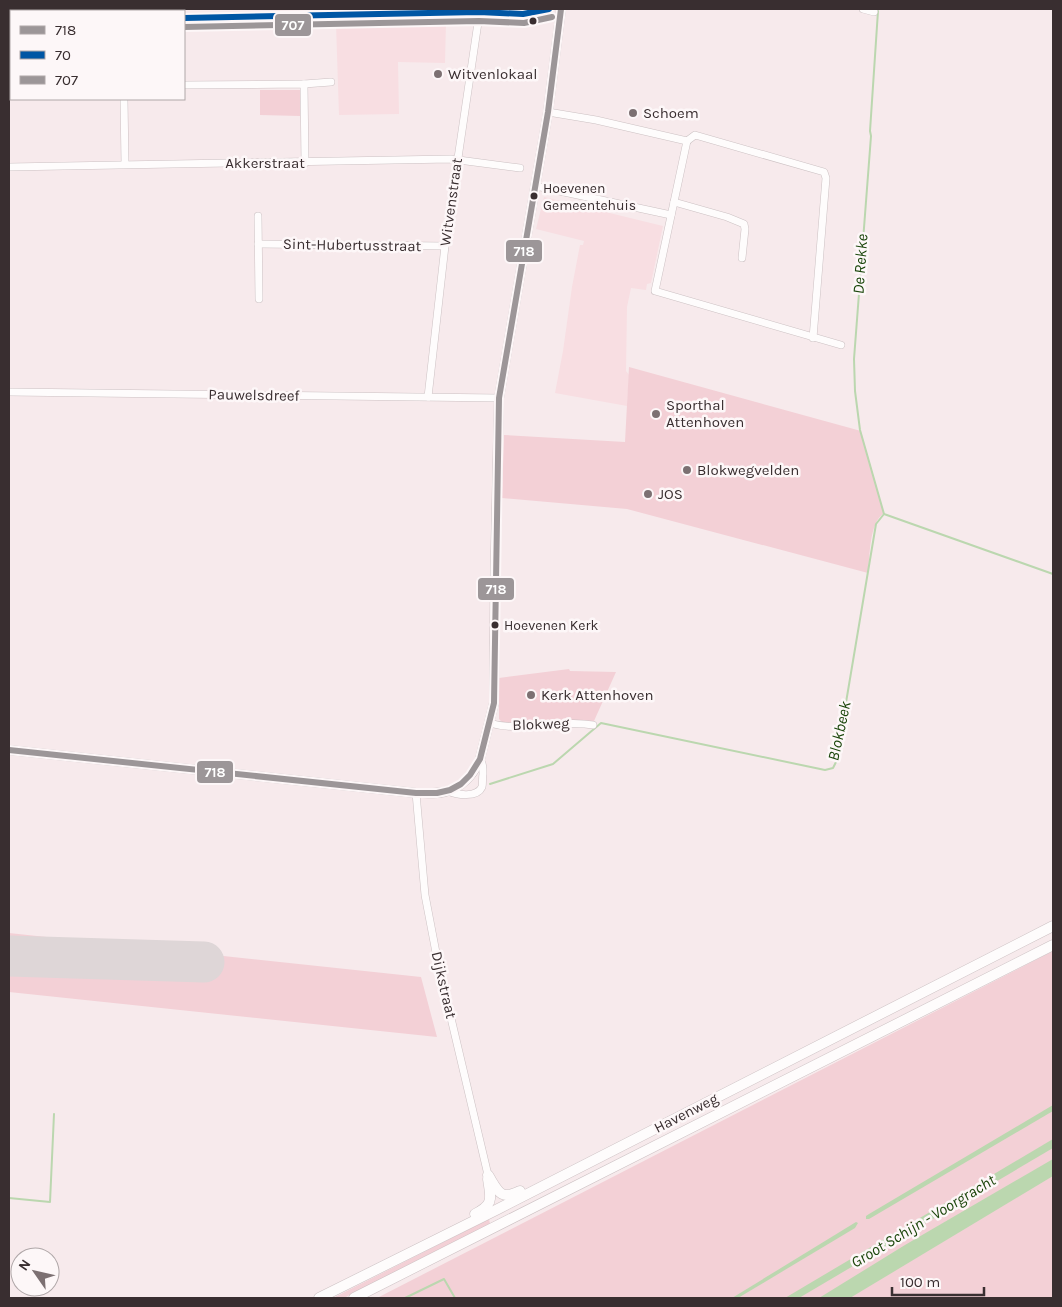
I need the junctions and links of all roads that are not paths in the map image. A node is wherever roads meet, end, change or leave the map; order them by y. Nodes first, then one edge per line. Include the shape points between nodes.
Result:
1 (549, 9) edge
2 (561, 9) edge
3 (863, 9) edge
4 (479, 10) edge
5 (513, 12) edge
6 (874, 12) dead end
7 (185, 18) edge
8 (331, 82) dead end
9 (304, 84) junction
10 (185, 85) edge
11 (124, 100) edge
12 (548, 112) junction
13 (687, 141) junction
14 (458, 160) junction
15 (305, 163) junction
16 (124, 164) junction
17 (9, 167) edge
18 (520, 168) dead end
19 (536, 186) junction
20 (674, 202) junction
21 (258, 216) dead end
22 (671, 216) junction
23 (258, 244) junction
24 (445, 246) junction
25 (742, 258) dead end
26 (259, 299) dead end
27 (813, 338) junction
28 (841, 345) dead end
29 (9, 392) edge
30 (428, 397) junction
31 (499, 398) junction
32 (489, 723) junction
33 (593, 725) dead end
34 (9, 750) edge
35 (480, 759) junction
36 (448, 791) junction
37 (416, 793) junction
38 (1053, 926) edge
39 (1053, 945) edge
40 (670, 1122) junction
41 (488, 1175) junction
42 (362, 1276) junction
43 (318, 1298) edge
44 (354, 1298) edge

1 - 5 street via 532,15
2 - 12 main road
3 - 6 street
4 - 5 street
4 - 7 street
4 - 14 street, Witvenstraat
8 - 9 street
9 - 10 street
9 - 15 street
11 - 16 street
12 - 13 street
12 - 19 main road
13 - 20 street
13 - 27 street via 695,135 824,172
14 - 15 street, Akkerstraat
14 - 18 street, Akkerstraat
14 - 24 street, Witvenstraat
15 - 16 street, Akkerstraat
16 - 17 street, Akkerstraat
19 - 22 street
19 - 31 main road
20 - 22 street
20 - 25 street via 744,224
21 - 23 street
22 - 27 street via 655,291
23 - 24 street, Sint-Hubertusstraat
23 - 26 street
24 - 30 street, Witvenstraat
27 - 28 street
29 - 30 street, Pauwelsdreef
30 - 31 street, Pauwelsdreef
31 - 32 main road via 494,703
32 - 33 street, Blokweg via 518,727 573,722
32 - 35 main road
34 - 37 main road
35 - 36 main road via 469,777
35 - 36 street via 483,764 479,791 454,794
36 - 37 main road
37 - 41 street, Dijkstraat via 425,895
38 - 40 highway, Havenweg
39 - 44 highway, Havenweg
40 - 41 highway via 615,1143 510,1196 498,1192
40 - 42 highway, Havenweg
41 - 42 highway via 491,1197 485,1208
42 - 43 highway, Havenweg

